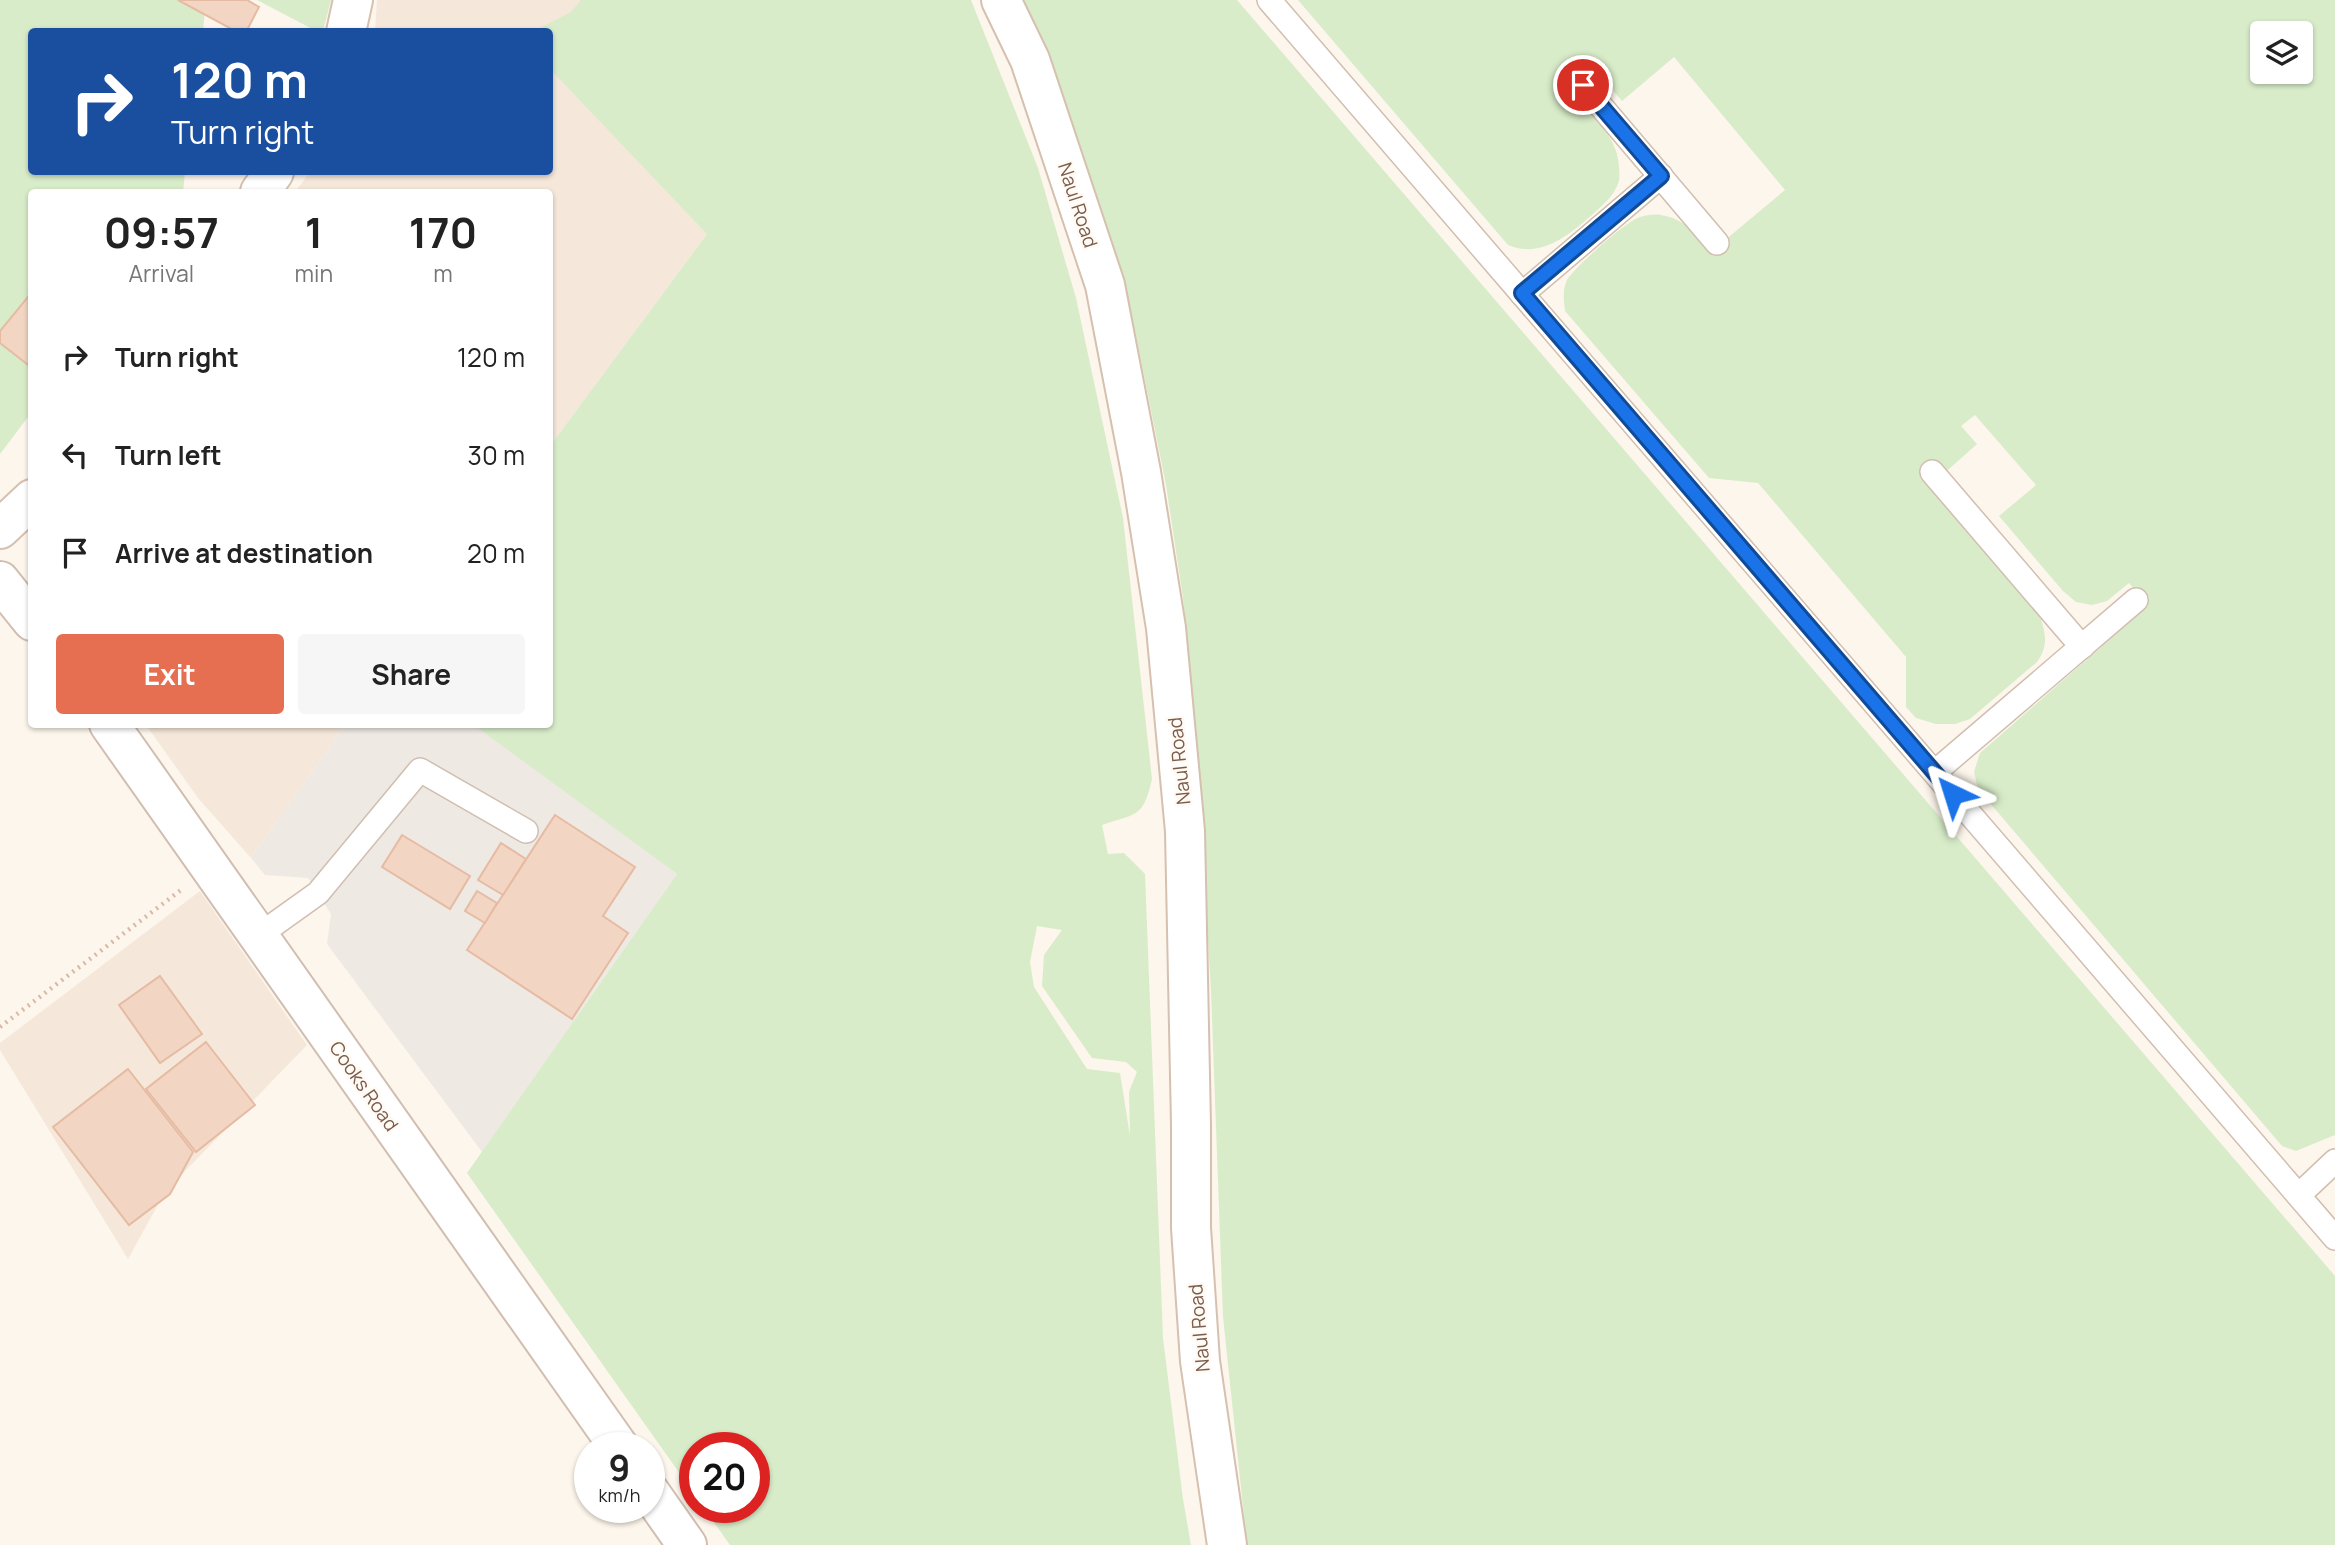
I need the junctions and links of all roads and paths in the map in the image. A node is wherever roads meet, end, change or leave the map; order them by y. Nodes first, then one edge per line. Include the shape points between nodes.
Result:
1 (353, 0) edge
2 (1001, 0) edge
3 (1269, 0) edge
4 (347, 28) edge
5 (1583, 85) dead end
6 (1661, 176) junction
7 (1717, 243) dead end
8 (1522, 293) junction
9 (1932, 472) dead end
10 (28, 503) edge
11 (0, 529) edge
12 (0, 581) edge
13 (2136, 600) dead end
14 (28, 616) edge
15 (2082, 647) junction
16 (112, 728) edge
17 (1935, 772) junction
18 (526, 831) dead end
19 (210, 868) junction
20 (258, 936) junction
21 (0, 1027) edge
22 (2335, 1161) edge
23 (2298, 1195) junction
24 (2335, 1238) edge
25 (608, 1432) edge
26 (665, 1514) edge
27 (687, 1545) edge
28 (1227, 1545) edge

1 - 4 street
2 - 28 street, Naul Road via 1030,60 1105,285 1166,628 1185,831 1191,1228 1200,1361
3 - 8 lane
5 - 6 lane
6 - 7 lane
6 - 8 lane
8 - 17 lane
9 - 15 lane
10 - 11 street
12 - 14 street
13 - 15 lane
15 - 17 lane
16 - 19 street, Cooks Road
17 - 23 lane
18 - 20 lane via 420,770 318,893
19 - 20 street, Cooks Road
19 - 21 path
20 - 25 street, Cooks Road
22 - 23 lane
23 - 24 lane
26 - 27 street

